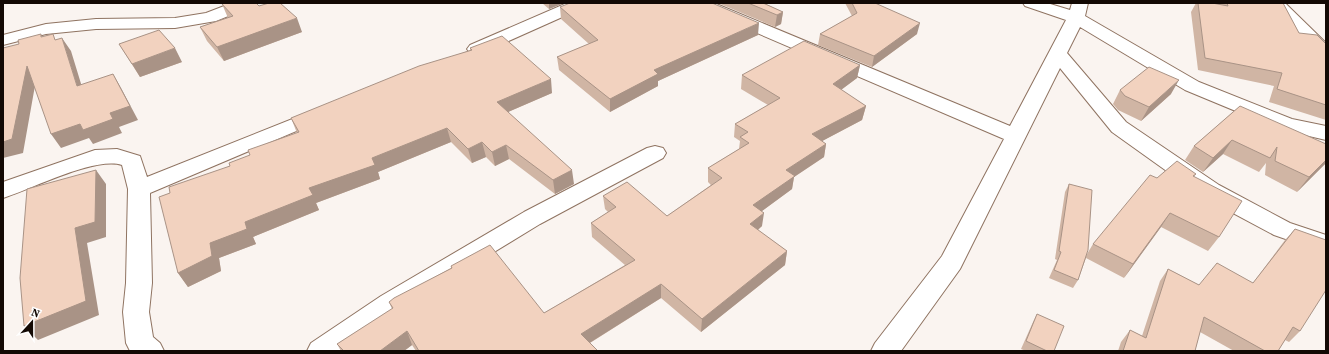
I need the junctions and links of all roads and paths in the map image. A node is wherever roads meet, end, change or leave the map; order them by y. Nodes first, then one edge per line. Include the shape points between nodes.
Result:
1 (247, 3) edge
2 (581, 3) edge
3 (700, 3) edge
4 (1031, 3) edge
5 (1276, 3) edge
6 (1078, 11) edge
7 (3, 40) edge
8 (1326, 53) edge
9 (1058, 54) junction
10 (456, 58) edge
11 (338, 107) edge
12 (1326, 133) edge
13 (1015, 136) junction
14 (655, 153) dead end
15 (139, 189) junction
16 (3, 190) edge
17 (1326, 244) edge
18 (150, 351) edge
19 (321, 351) edge
20 (885, 351) edge

1 - 7 street via 210,17 175,23 96,24 46,29
2 - 10 street
3 - 13 street
4 - 6 street
5 - 8 street
6 - 9 street
6 - 12 street via 1192,86 1286,124
9 - 13 street
9 - 17 street via 1119,127 1211,191 1282,229
11 - 15 street
13 - 20 street via 951,262
14 - 19 street via 532,218 390,303
15 - 16 street via 132,161 117,156 95,157
15 - 18 street via 139,283 136,312 140,343

